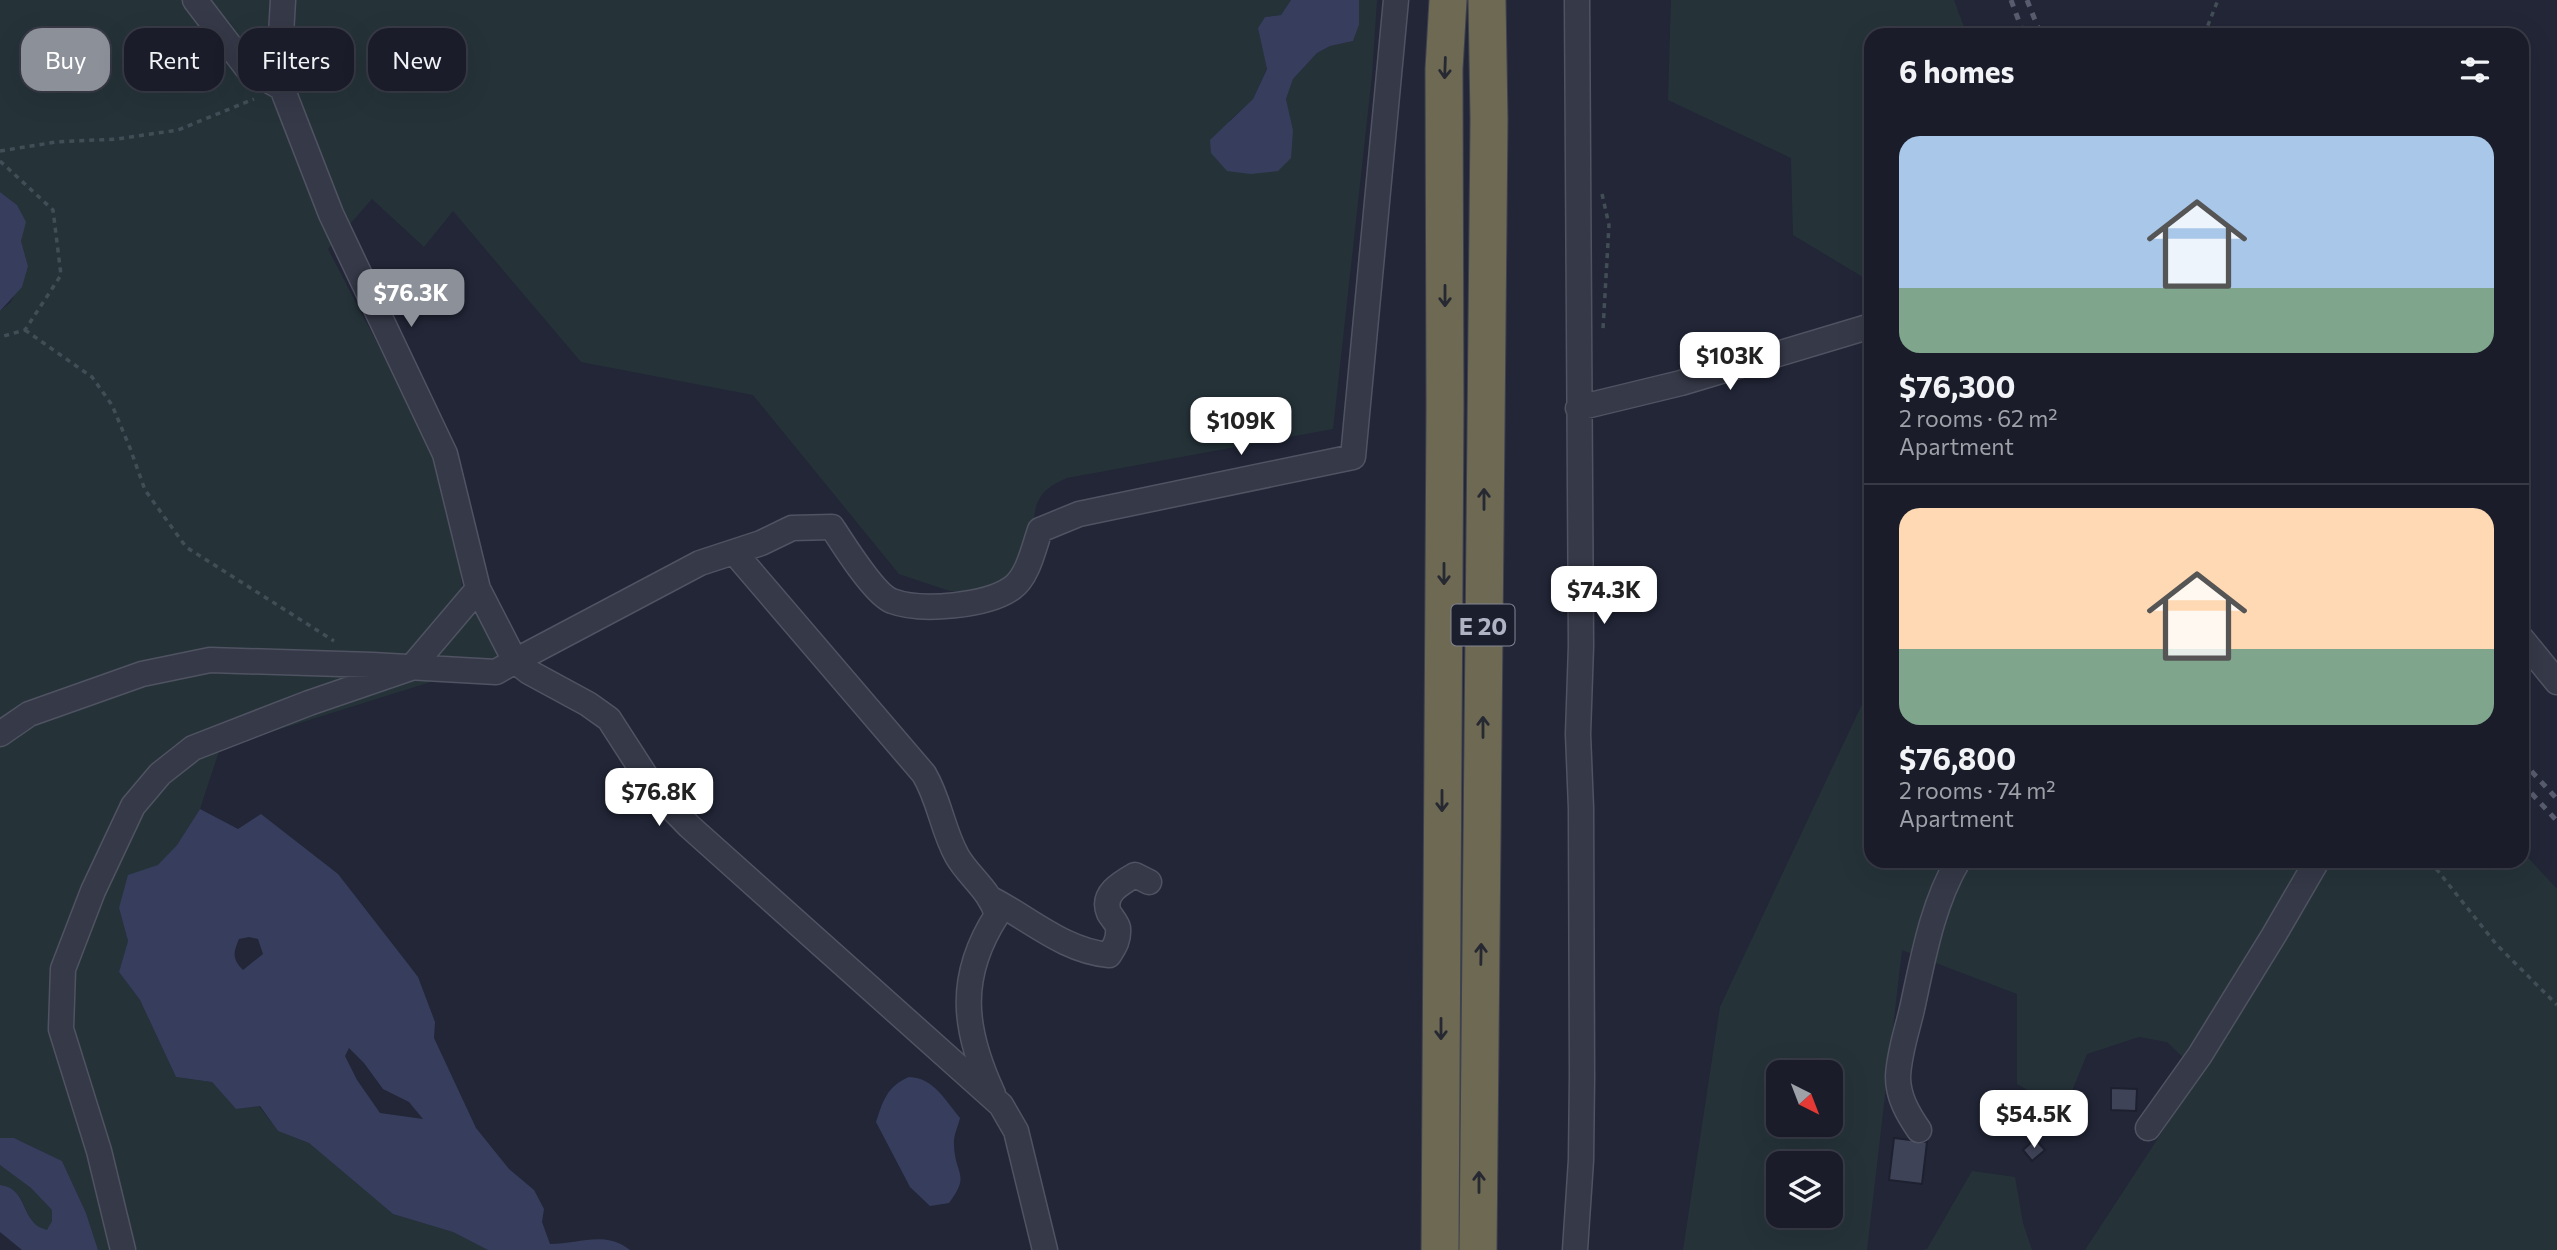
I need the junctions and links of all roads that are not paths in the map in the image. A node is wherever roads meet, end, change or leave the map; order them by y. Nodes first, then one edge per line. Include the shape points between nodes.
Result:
1 (195, 0) edge
2 (283, 0) edge
3 (1396, 0) edge
4 (1448, 0) edge
5 (1488, 0) edge
6 (1577, 0) edge
7 (281, 28) edge
8 (238, 56) edge
9 (283, 91) edge
10 (1864, 328) edge
11 (1578, 408) junction
12 (734, 552) junction
13 (478, 589) junction
14 (2529, 648) edge
15 (515, 661) junction
16 (411, 668) junction
17 (2557, 682) edge
18 (0, 734) edge
19 (1954, 868) edge
20 (2313, 868) edge
21 (1149, 882) dead end
22 (993, 900) junction
23 (996, 1100) junction
24 (2148, 1128) dead end
25 (1919, 1130) dead end
26 (123, 1250) edge
27 (1045, 1250) edge
28 (1440, 1250) edge
29 (1478, 1250) edge
30 (1575, 1250) edge

1 - 8 street
2 - 7 street
3 - 12 street via 1353,457 1079,514 1040,530 1014,587 944,608 890,601 862,572 832,527 792,528
4 -> 28 highway, E 20 via 1444,69
29 -> 5 highway, E 20
6 - 11 street
9 - 13 street via 331,214 445,454
10 - 11 street via 1681,383
11 - 30 street via 1582,1077
12 - 15 street via 700,563
12 - 22 street via 924,774 958,858
13 - 15 street
13 - 16 street
14 - 17 street
15 - 16 street via 496,672
15 - 23 street via 608,719 656,792 689,826
16 - 18 street via 210,660 142,674 29,714
16 - 26 street via 193,748 160,774 133,806 62,969 61,1029 99,1151
19 - 25 street via 1926,945 1902,1045 1900,1095
20 - 24 street via 2200,1055
21 - 22 street via 1135,875 1108,896 1108,911 1118,926 1117,943 1109,955 1088,953 1058,939
22 - 23 street via 997,915 976,952 967,1010 975,1048
23 - 27 street via 1016,1131

